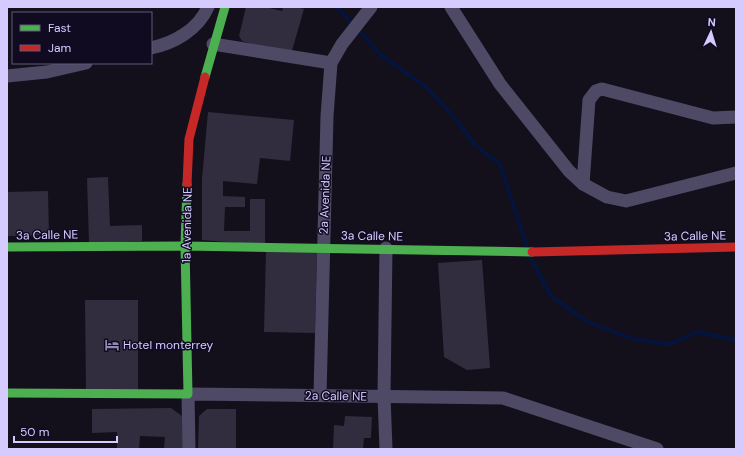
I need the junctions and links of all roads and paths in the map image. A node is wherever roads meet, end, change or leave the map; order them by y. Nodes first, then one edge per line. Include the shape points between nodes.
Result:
1 (208, 7) edge
2 (225, 7) edge
3 (451, 7) edge
4 (368, 11) edge
5 (213, 44) junction
6 (152, 48) edge
7 (331, 63) junction
8 (82, 64) edge
9 (7, 76) edge
10 (736, 116) edge
11 (736, 173) edge
12 (583, 184) junction
13 (185, 246) junction
14 (7, 247) edge
15 (323, 247) junction
16 (736, 247) edge
17 (386, 248) junction
18 (7, 393) edge
19 (188, 394) junction
20 (320, 395) junction
21 (384, 396) junction
22 (189, 449) edge
23 (386, 449) edge
24 (657, 449) edge

1 - 6 street via 190,32 165,45
2 - 5 main road, 1a Avenida NE
3 - 12 street via 500,84 569,171
4 - 7 street, 2a Avenida NE via 342,44
5 - 7 street
5 - 13 main road, 1a Avenida NE via 189,139
7 - 15 street, 2a Avenida NE
8 - 9 street via 47,72
10 - 12 street via 713,118 602,89 596,91 589,100
11 - 12 street via 626,201 607,197
13 - 14 main road, 3a Calle NE
13 - 15 main road, 3a Calle NE
13 - 19 main road, 1a Avenida NE
15 - 17 main road, 3a Calle NE
15 - 20 street, 2a Avenida NE
16 - 17 main road, 3a Calle NE via 537,252
17 - 21 street
18 - 19 main road, 2a Calle NE
19 - 20 street, 2a Calle NE
19 - 22 street, 1a Avenida NE
20 - 21 street, 2a Calle NE
21 - 23 street
21 - 24 street, 2a Calle NE via 503,398

